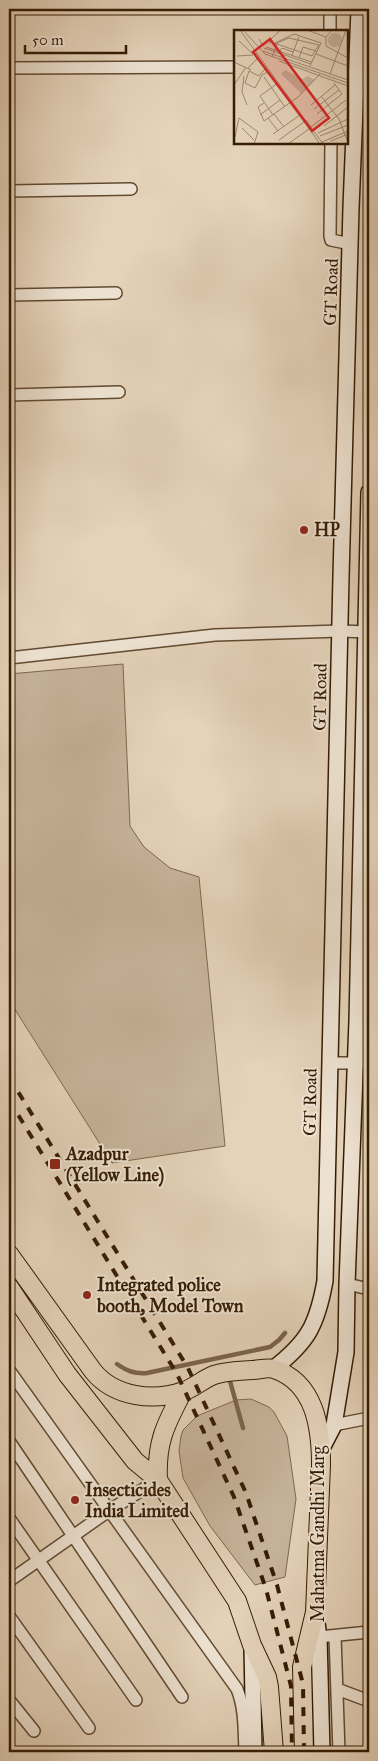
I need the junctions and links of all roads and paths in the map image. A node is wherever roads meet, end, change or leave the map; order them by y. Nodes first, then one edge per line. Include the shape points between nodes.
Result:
1 (330, 9) edge
2 (359, 9) edge
3 (330, 30) edge
4 (352, 66) edge
5 (9, 68) edge
6 (234, 68) edge
7 (331, 144) edge
8 (131, 189) dead end
9 (9, 191) edge
10 (351, 244) junction
11 (116, 293) dead end
12 (9, 295) edge
13 (119, 392) dead end
14 (9, 394) edge
15 (369, 492) edge
16 (340, 631) junction
17 (368, 632) edge
18 (9, 658) edge
19 (330, 1063) junction
20 (362, 1063) edge
21 (9, 1254) edge
22 (347, 1284) junction
23 (9, 1287) edge
24 (369, 1289) edge
25 (273, 1369) junction
26 (9, 1370) edge
27 (184, 1392) junction
28 (369, 1418) edge
29 (334, 1425) junction
30 (9, 1441) edge
31 (321, 1450) junction
32 (158, 1480) junction
33 (110, 1510) junction
34 (9, 1518) edge
35 (73, 1536) junction
36 (38, 1560) junction
37 (9, 1581) edge
38 (315, 1612) junction
39 (9, 1616) edge
40 (369, 1632) edge
41 (335, 1636) junction
42 (319, 1637) junction
43 (252, 1645) junction
44 (337, 1689) junction
45 (182, 1697) dead end
46 (9, 1700) edge
47 (136, 1700) dead end
48 (369, 1701) edge
49 (90, 1728) dead end
50 (34, 1731) dead end
51 (244, 1752) edge
52 (254, 1752) edge
53 (274, 1752) edge
54 (304, 1752) edge
55 (322, 1752) edge
56 (339, 1752) edge

1 - 3 street
2 - 4 main road, GT Road
4 - 10 main road, GT Road
5 - 6 street
7 - 10 street via 330,236 336,242
8 - 9 street
10 - 16 main road, GT Road
11 - 12 street
13 - 14 street
15 - 17 main road
16 - 17 street
16 - 18 street via 216,634
16 - 19 main road, GT Road
17 - 20 main road
19 - 20 street
19 - 25 main road, GT Road via 321,1304 305,1339
20 - 22 main road
21 - 27 main road via 100,1380 133,1395 160,1396
22 - 24 street
22 - 29 main road via 346,1352
23 - 32 main road via 67,1374 135,1461
25 - 27 main road via 214,1376
25 - 31 main road, Mahatma Gandhi Marg via 295,1380 311,1400
26 - 33 street
27 - 32 main road via 159,1443
28 - 29 street
29 - 31 main road
30 - 35 street
31 - 38 main road, Mahatma Gandhi Marg
32 - 33 street
32 - 43 main road via 237,1601
33 - 35 street
33 - 51 street via 237,1689 244,1712
34 - 36 street
35 - 36 street
35 - 45 street
36 - 37 street
36 - 47 street
38 - 42 main road, Mahatma Gandhi Marg
38 - 54 main road via 302,1667
39 - 49 street
40 - 41 street
41 - 42 street
41 - 44 street
42 - 55 main road, Mahatma Gandhi Marg
43 - 52 main road
43 - 53 main road via 270,1688
44 - 48 street
44 - 56 street
46 - 50 street

